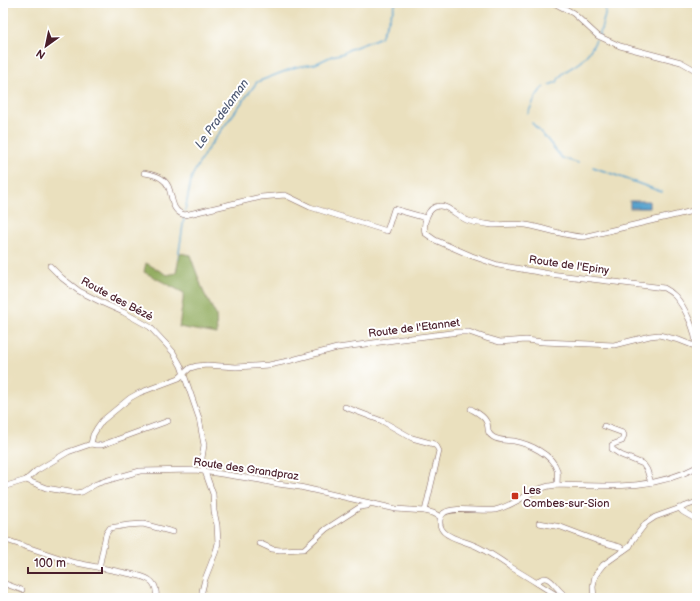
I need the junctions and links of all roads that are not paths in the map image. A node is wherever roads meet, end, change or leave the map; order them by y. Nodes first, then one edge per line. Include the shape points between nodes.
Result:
1 (554, 3) edge
2 (697, 72) edge
3 (144, 173) dead end
4 (697, 210) edge
5 (426, 218) junction
6 (50, 266) dead end
7 (696, 347) edge
8 (183, 374) junction
9 (345, 407) dead end
10 (471, 409) dead end
11 (168, 421) dead end
12 (604, 426) dead end
13 (91, 444) junction
14 (697, 467) edge
15 (205, 472) junction
16 (26, 480) junction
17 (651, 483) junction
18 (557, 485) junction
19 (3, 487) edge
20 (697, 502) edge
21 (369, 503) junction
22 (679, 508) junction
23 (425, 511) junction
24 (441, 517) junction
25 (697, 520) edge
26 (539, 523) dead end
27 (173, 532) dead end
28 (3, 539) edge
29 (259, 543) dead end
30 (624, 550) junction
31 (99, 568) junction
32 (3, 583) edge
33 (537, 583) junction
34 (22, 590) dead end
35 (156, 598) edge
36 (202, 598) edge
37 (561, 598) edge
38 (569, 598) edge
39 (594, 598) edge

1 - 2 street via 573,13 598,36 620,46 681,62
3 - 5 street via 158,176 165,181 174,208 185,215 261,197 285,195 310,207 387,231 394,209
4 - 5 street via 583,237 526,225 492,225 469,221 440,206 433,208
5 - 7 street, Route de l'Epiny via 425,233 435,240 498,265 664,288 675,296 686,314 693,328
6 - 8 street, Route des Bézé via 80,291 150,327 173,352
7 - 8 street, Route de l'Etannet via 659,335 609,346 526,340 500,342 469,332 459,332 337,348 269,365 197,366
8 - 13 street, Route de l'Etannet via 139,393 117,408 102,421 93,435
8 - 15 street, Route des Bézé via 199,418
9 - 23 street via 437,447 439,451
10 - 18 street via 484,418 492,437 521,443 548,456 556,468
11 - 13 street via 102,445
12 - 17 street via 623,433 622,441 614,444 612,449 643,464
13 - 16 street via 68,452
14 - 17 street via 678,476
15 - 16 street, Route des Grandpraz via 140,471 96,484 82,492 46,488
15 - 21 street, Route des Grandpraz via 300,487
15 - 36 street, Route des Bézé via 213,494 218,543 205,579
16 - 19 street
17 - 18 street via 625,486
18 - 24 street via 536,490 500,509 452,510
20 - 22 street
21 - 23 street, Route des Grandpraz via 396,509
21 - 29 street via 326,529 304,549 272,549
22 - 25 street
22 - 30 street via 646,523 630,546
23 - 24 street, Route des Grandpraz
24 - 33 street via 440,526 446,534 477,546
26 - 30 street via 561,527
27 - 31 street via 143,524 110,528 106,534
28 - 31 street via 72,562
30 - 39 street via 603,565 595,576
31 - 35 street via 145,577 152,581
32 - 34 street
33 - 37 street
33 - 38 street via 543,578 550,579 562,594

